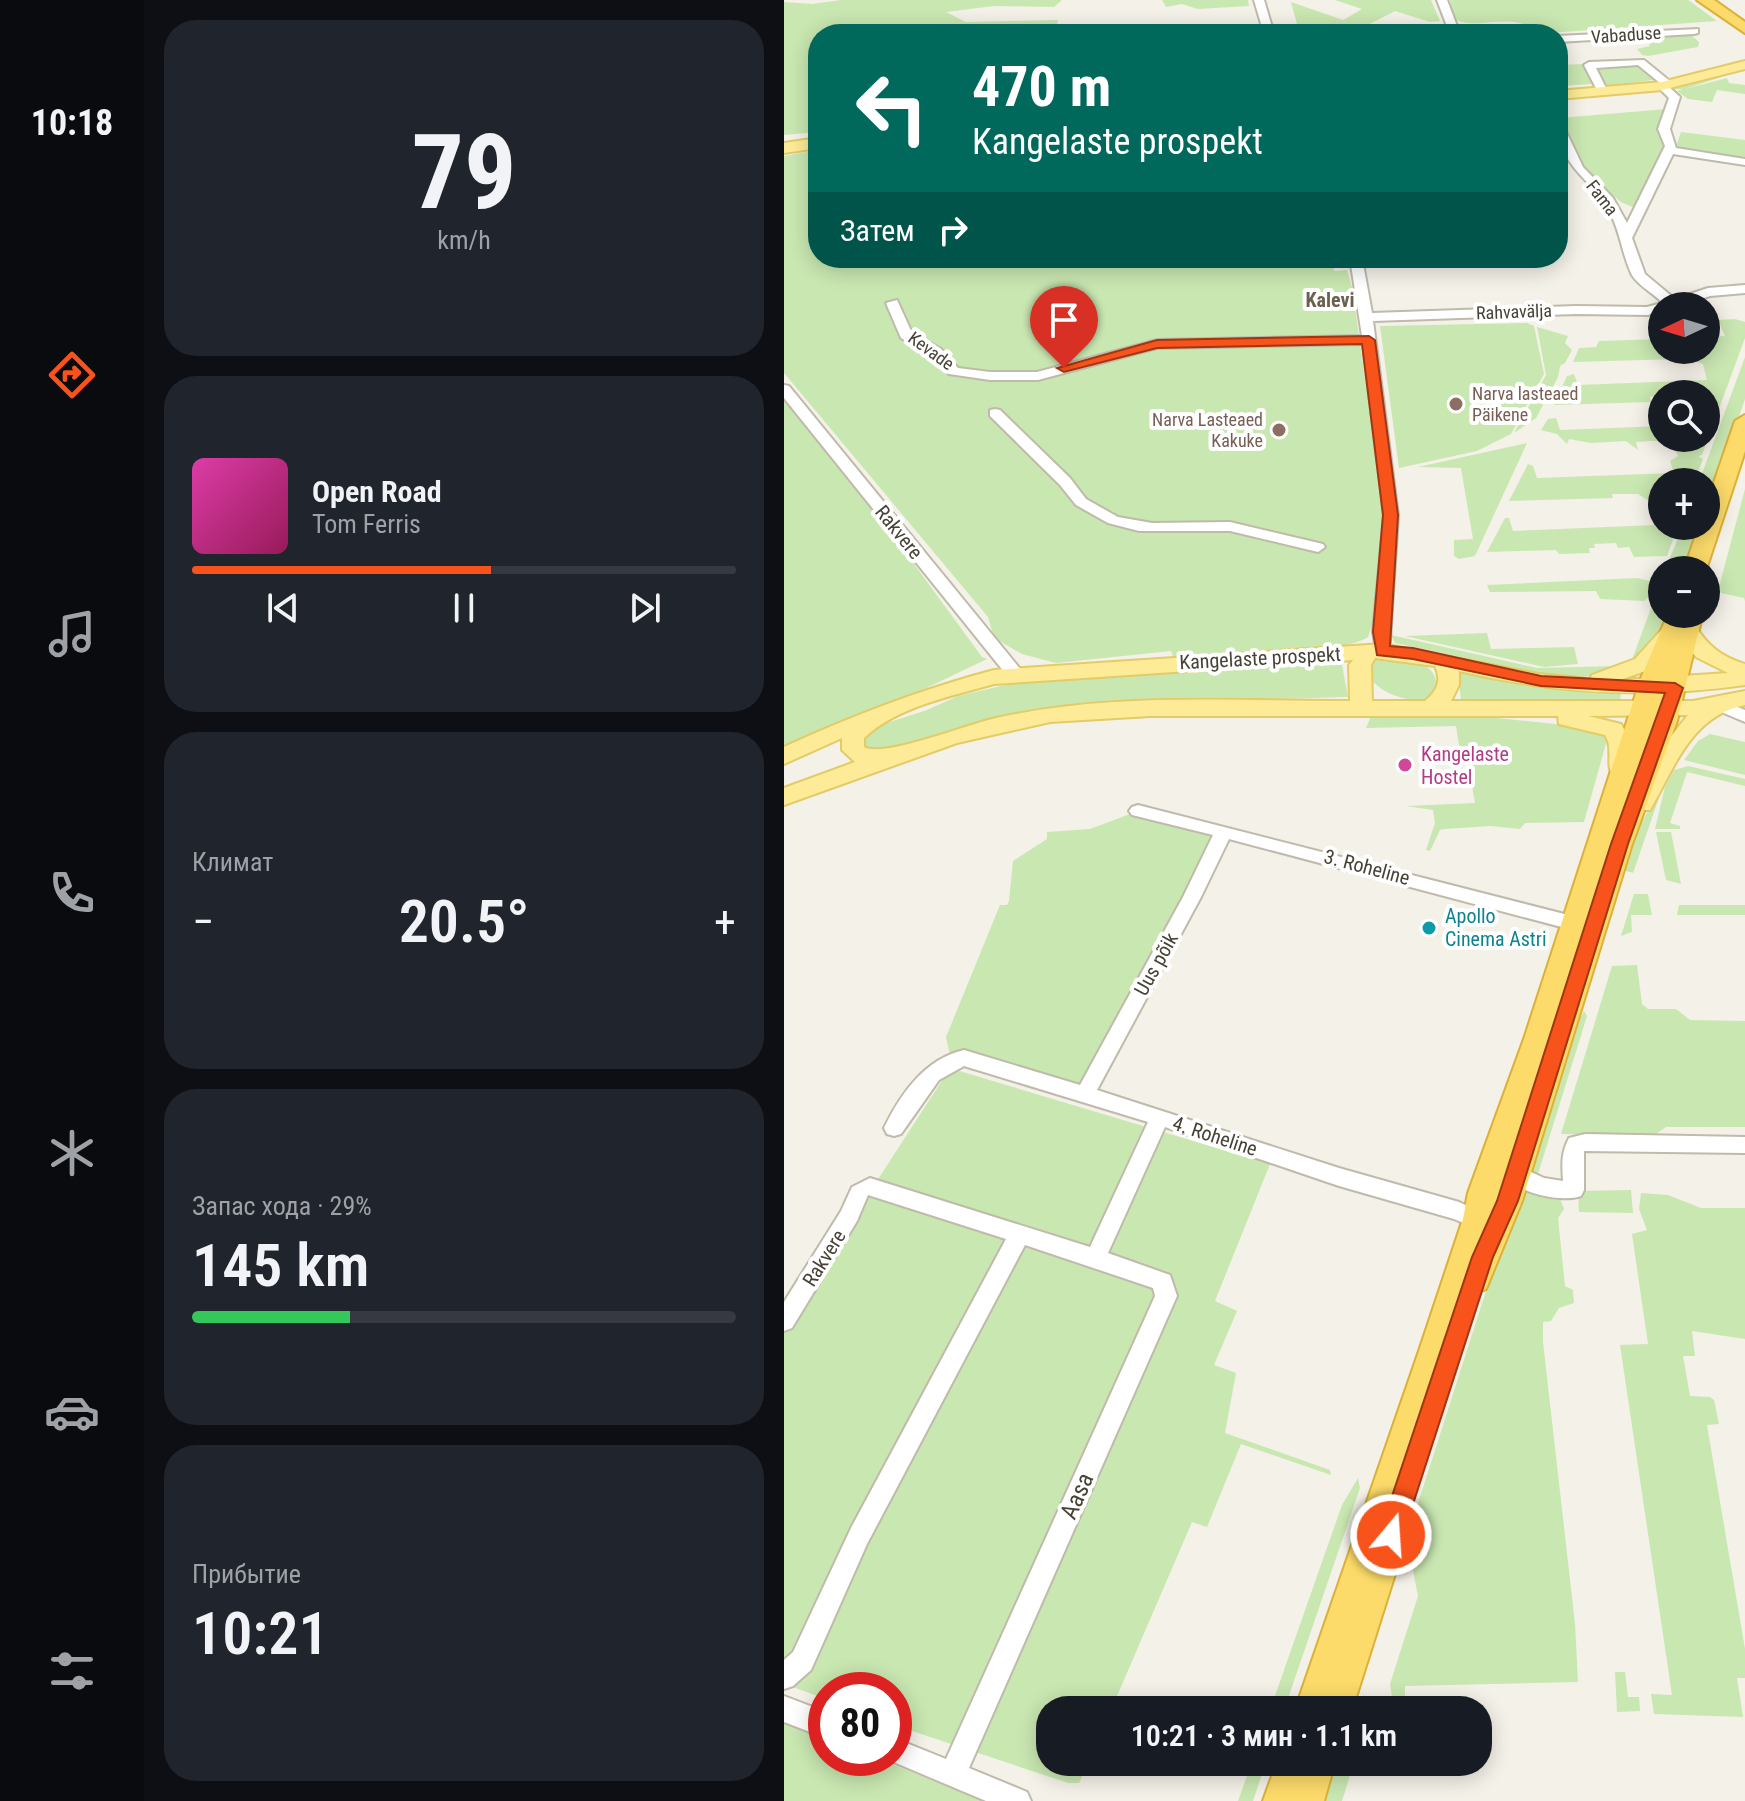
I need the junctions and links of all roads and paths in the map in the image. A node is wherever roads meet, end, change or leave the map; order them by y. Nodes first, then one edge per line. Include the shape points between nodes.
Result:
1 (1259, 0) edge
2 (1442, 0) edge
3 (1704, 0) edge
4 (1266, 24) edge
5 (1451, 24) edge
6 (1745, 29) edge
7 (1694, 31) dead end
8 (1568, 38) edge
9 (1745, 65) edge
10 (1664, 85) junction
11 (1603, 92) junction
12 (1568, 94) edge
13 (808, 144) edge
14 (784, 148) edge
15 (1568, 148) edge
16 (1669, 150) junction
17 (1745, 162) edge
18 (1625, 239) junction
19 (1358, 268) edge
20 (1745, 289) edge
21 (1654, 292) edge
22 (1708, 292) edge
23 (892, 303) dead end
24 (1648, 311) edge
25 (1366, 317) junction
26 (1369, 340) junction
27 (784, 389) edge
28 (995, 413) dead end
29 (1745, 421) edge
30 (1745, 459) edge
31 (1318, 547) dead end
32 (1700, 556) edge
33 (1712, 556) edge
34 (1676, 628) edge
35 (1680, 628) edge
36 (1685, 628) edge
37 (1376, 651) junction
38 (1442, 660) junction
39 (1745, 671) edge
40 (1015, 674) junction
41 (1745, 678) edge
42 (1569, 684) junction
43 (1660, 698) junction
44 (1745, 698) edge
45 (1716, 705) junction
46 (1361, 707) junction
47 (1432, 707) junction
48 (1514, 710) junction
49 (1745, 716) edge
50 (873, 718) junction
51 (784, 756) edge
52 (884, 759) junction
53 (1620, 778) junction
54 (784, 797) edge
55 (1138, 811) dead end
56 (1224, 831) junction
57 (1619, 844) junction
58 (1584, 926) junction
59 (1084, 1095) junction
60 (1160, 1117) junction
61 (894, 1128) dead end
62 (1745, 1145) edge
63 (1514, 1173) junction
64 (864, 1190) joint
65 (1487, 1225) junction
66 (1020, 1234) junction
67 (1095, 1258) junction
68 (784, 1321) edge
69 (784, 1677) edge
70 (1318, 1696) edge
71 (1339, 1696) edge
72 (784, 1709) edge
73 (808, 1718) edge
74 (912, 1758) edge
75 (953, 1774) junction
76 (1290, 1776) edge
77 (1313, 1776) edge
78 (1018, 1801) edge
79 (1282, 1801) edge
80 (1305, 1801) edge

1 - 4 street
2 - 5 street
3 - 6 highway
7 - 8 street, Vabaduse
9 - 10 main road
10 - 11 main road
10 - 11 street via 1640,62 1589,65
10 - 16 street via 1675,99 1664,129
11 - 12 main road
13 - 14 main road
15 - 18 street, Fama via 1578,168 1609,201
16 - 17 street
16 - 18 street
18 - 21 street, Fama via 1639,276
19 - 25 street
20 - 22 street, Rahvavälja
23 - 26 street, Kevade via 906,335 936,352 954,371 990,376 1038,376 1157,344
24 - 25 street, Rahvavälja
25 - 26 street
26 - 37 street via 1391,515
27 - 40 street, Rakvere
28 - 31 street via 1068,481 1079,501 1113,520 1144,528 1252,529
29 - 32 highway
30 - 33 highway
34 - 42 main road via 1643,664
35 - 43 highway
36 - 39 main road via 1704,656
37 - 38 main road, Kangelaste prospekt
37 - 40 main road, Kangelaste prospekt
37 - 46 main road via 1360,665
38 - 42 main road, Kangelaste prospekt
38 - 47 main road via 1450,669 1450,686
40 - 50 main road, Kangelaste prospekt via 950,689
41 - 43 main road
42 - 43 main road, Kangelaste prospekt
43 - 45 main road
43 - 48 main road
43 - 53 highway
43 - 57 highway
44 - 45 main road
45 - 49 street
45 - 57 main road via 1678,737
46 - 47 main road
46 - 52 main road via 1050,715
47 - 48 main road
48 - 53 main road via 1613,729 1622,744
50 - 51 main road, Kangelaste prospekt
50 - 52 main road via 853,736 853,750
52 - 54 main road
53 - 58 highway
55 - 56 street, 3. Roheline
56 - 58 street, 3. Roheline
56 - 59 street, Uus põik
57 - 58 highway
58 - 63 highway
58 - 65 highway via 1483,1193
59 - 60 street, 4. Roheline
59 - 61 street, 4. Roheline via 964,1058 951,1059 937,1068
60 - 65 street, 4. Roheline
60 - 67 street
62 - 63 street via 1576,1144 1574,1190 1537,1186
63 - 65 highway
64 - 66 street, Aasa
64 - 68 street, Rakvere
65 - 70 highway
65 - 71 highway via 1478,1271
66 - 67 street, Aasa
66 - 69 street via 859,1536 802,1661
67 - 75 street, Aasa via 1162,1282 1166,1296
72 - 73 street
74 - 75 street
75 - 78 street
76 - 79 highway
77 - 80 highway

